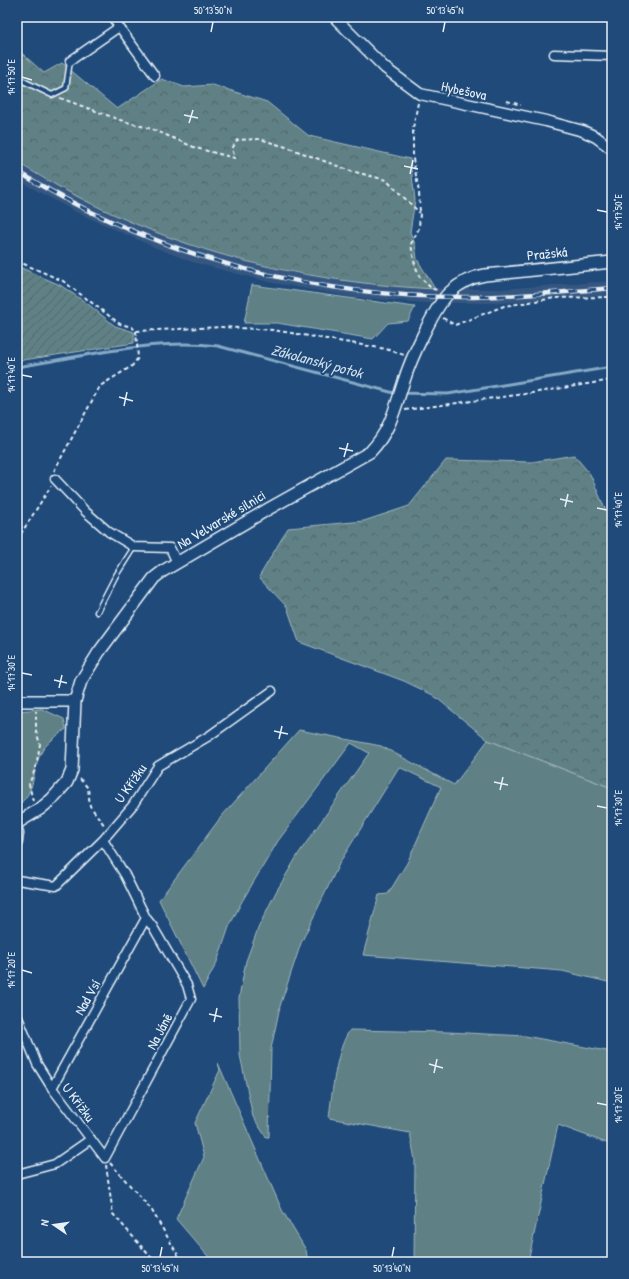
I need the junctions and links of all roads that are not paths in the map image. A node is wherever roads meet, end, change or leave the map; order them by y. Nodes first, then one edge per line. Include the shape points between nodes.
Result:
1 (334, 17) edge
2 (114, 18) edge
3 (119, 27) junction
4 (554, 54) dead end
5 (612, 56) edge
6 (70, 61) joint
7 (155, 76) dead end
8 (17, 78) edge
9 (612, 149) edge
10 (612, 262) edge
11 (485, 275) joint
12 (55, 479) road end
13 (134, 547) junction
14 (177, 563) junction
15 (97, 612) dead end
16 (272, 691) dead end
17 (17, 701) edge
18 (75, 701) junction
19 (17, 823) edge
20 (103, 840) junction
21 (17, 847) edge
22 (17, 880) edge
23 (146, 918) junction
24 (17, 1016) edge
25 (52, 1088) junction
26 (91, 1139) junction
27 (106, 1158) joint
28 (17, 1174) edge

1 - 9 street, Hybešova via 385,68 420,94 583,131
2 - 3 street
3 - 6 street
3 - 7 street
4 - 5 street
6 - 8 lane via 66,88 52,96
10 - 11 main road, Pražská
11 - 14 main road, Na Velvarské silnici via 473,277 450,292 435,313 412,358 396,407 382,439 370,452
12 - 13 street via 109,532
13 - 14 street via 170,548
13 - 15 lane
14 - 18 main road, Na Velvarské silnici via 163,571 148,585 84,675
16 - 20 street, U Křížku via 209,736 158,766 133,804
17 - 18 main road
18 - 19 main road, Na Velvarské silnici via 72,770 67,782 40,809
19 - 21 street
20 - 22 street, U Křížku via 56,886
20 - 23 street, Na Jáně via 125,875
23 - 25 street, Nad Vsí
23 - 27 street, Na Jáně via 187,985 191,999
24 - 25 street, U Křížku via 36,1064
25 - 26 street, U Křížku
26 - 27 street, U Křížku
26 - 28 street via 55,1164

